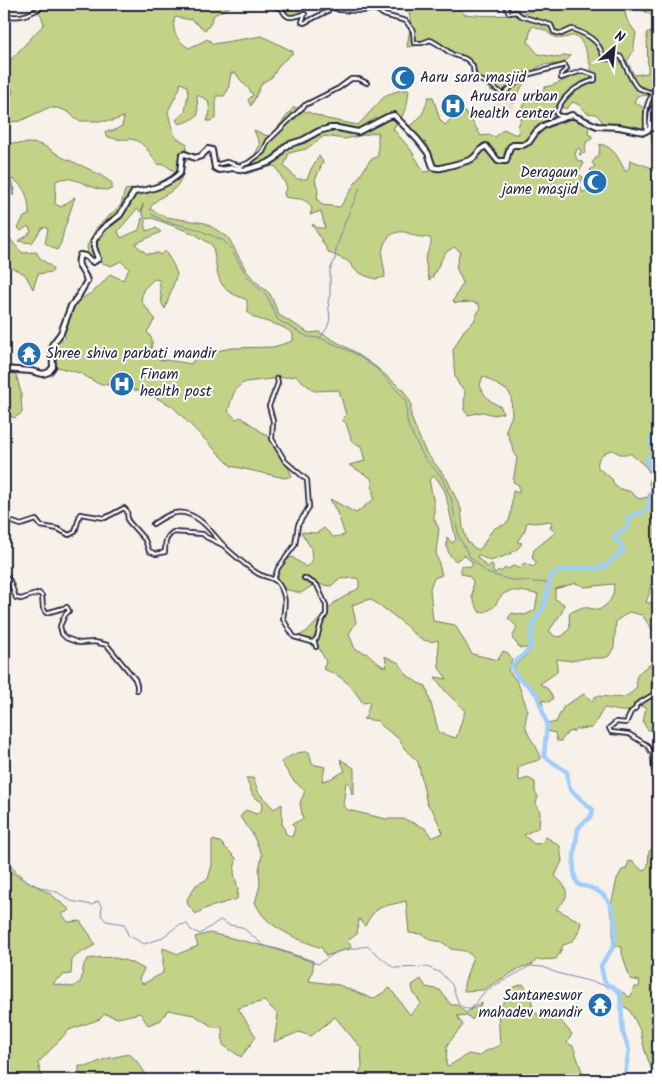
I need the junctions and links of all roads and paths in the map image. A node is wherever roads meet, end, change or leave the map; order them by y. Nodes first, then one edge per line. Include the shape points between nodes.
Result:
1 (47, 4) edge
2 (270, 4) edge
3 (325, 4) edge
4 (505, 4) edge
5 (4, 14) edge
6 (367, 83) dead end
7 (658, 104) edge
8 (567, 116) junction
9 (646, 131) junction
10 (214, 165) junction
11 (4, 369) edge
12 (277, 378) dead end
13 (4, 519) edge
14 (154, 524) dead end
15 (225, 546) junction
16 (4, 574) edge
17 (304, 578) dead end
18 (274, 579) junction
19 (313, 642) junction
20 (316, 647) dead end
21 (658, 662) edge
22 (137, 690) dead end
23 (658, 777) edge

1 - 5 street via 12,18
2 - 3 street via 282,9 288,17 304,14 304,23 328,11
3 - 8 street via 339,10 377,10 406,22 413,31 414,43 430,40 453,55 464,57 473,66 478,81 490,84 503,94 526,74 562,65 567,68 561,78 582,71 595,75 594,80 579,86 559,105 556,114
4 - 9 street via 509,13 516,12 551,25 554,32 561,34 572,29 589,36 597,42 604,59 621,57 634,84 653,94 645,108
6 - 10 street via 351,79 305,105 268,141 263,152 248,163 240,166 227,162
7 - 9 main road via 652,110 650,129
8 - 9 main road via 579,117 596,126
8 - 10 main road via 543,126 529,142 510,147 506,160 502,162 486,146 468,161 439,169 433,167 428,153 394,115 358,132 338,128 320,131 282,149 268,163 246,170 227,167 219,170
10 - 11 main road via 212,150 208,149 195,158 182,155 180,174 155,188 134,192 120,215 94,240 98,259 94,262 80,254 78,266 87,281 52,345 51,370 43,374
12 - 18 street via 269,406 273,421 272,439 285,461 307,480 310,502 298,525 295,545
13 - 15 street via 20,525 36,520 41,526 69,534 75,532 80,514 105,518 124,508 128,521 145,540 149,551 156,554 165,552 165,542 173,532 202,534
14 - 15 street via 174,512 187,513 202,521
15 - 18 street via 258,574
16 - 22 street via 10,580 16,598 42,596 46,614 67,607 69,611 60,626 62,634 79,643 106,645 135,679
17 - 19 street via 317,585 326,606 326,614
18 - 19 street via 286,599 283,619 294,636
19 - 20 street
21 - 23 street via 654,694 636,705 626,723 616,722 610,728 611,732 628,734 647,745 654,755 654,769

